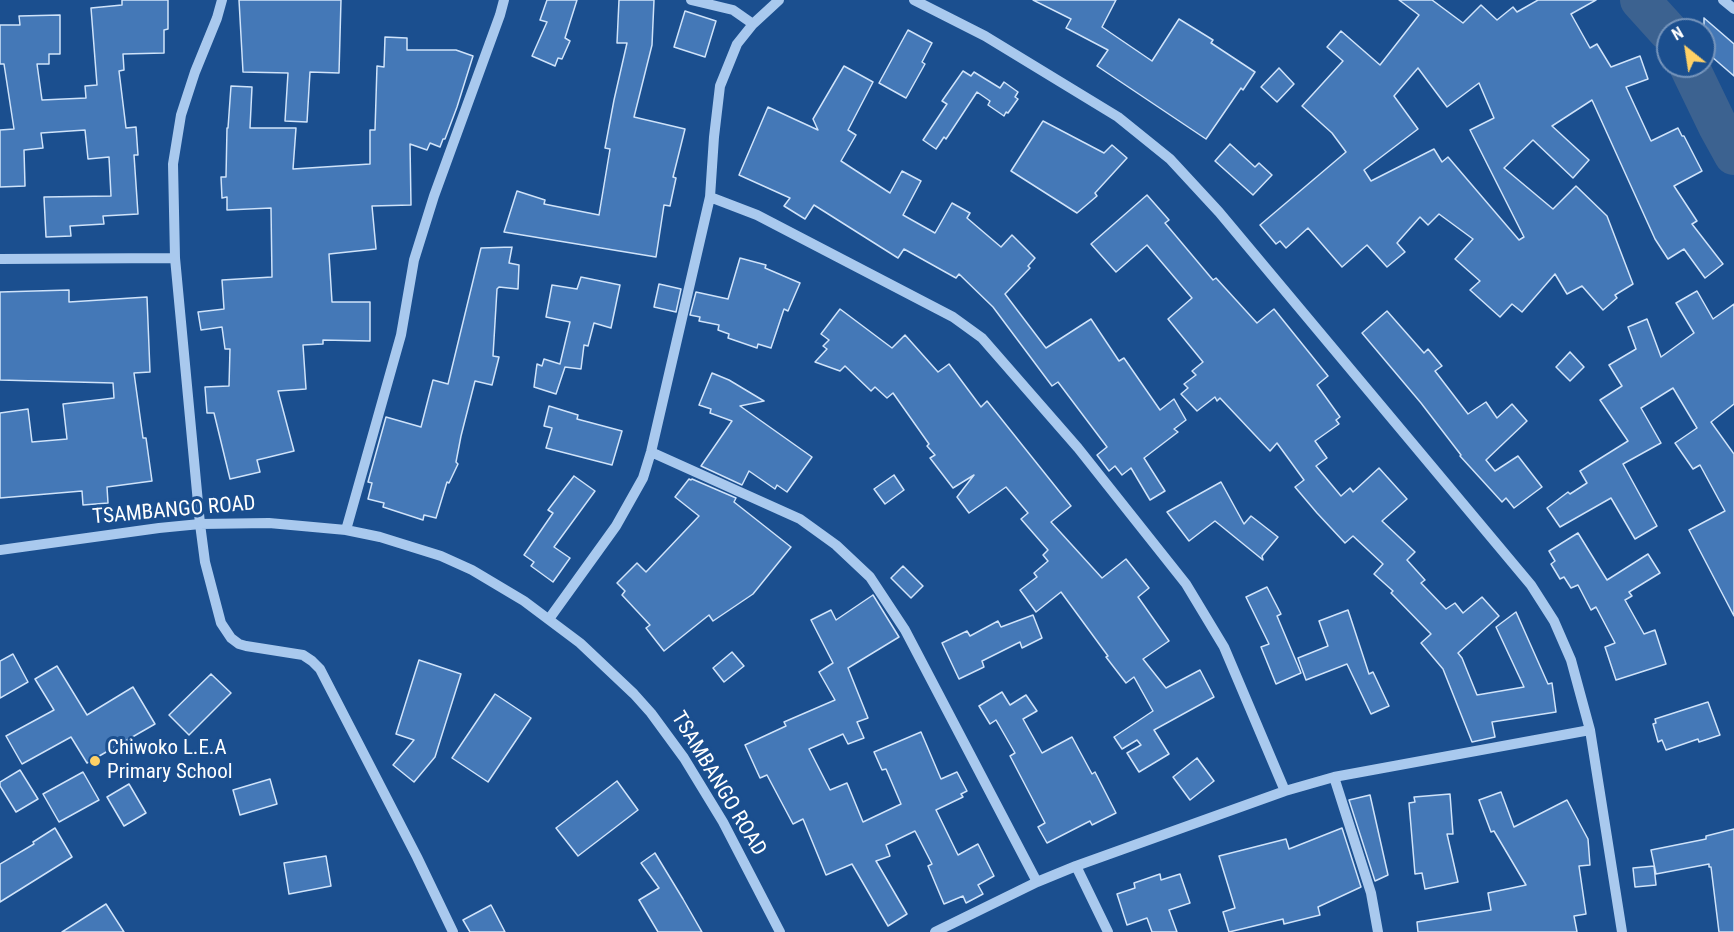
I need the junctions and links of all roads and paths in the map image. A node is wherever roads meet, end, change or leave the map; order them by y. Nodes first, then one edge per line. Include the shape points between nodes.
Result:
1 (222, 0) edge
2 (504, 0) edge
3 (691, 0) edge
4 (779, 0) edge
5 (914, 0) edge
6 (1723, 0) edge
7 (1734, 9) edge
8 (753, 24) junction
9 (710, 197) junction
10 (176, 258) junction
11 (0, 259) edge
12 (651, 452) junction
13 (200, 524) junction
14 (346, 530) junction
15 (0, 550) edge
16 (549, 619) junction
17 (1590, 730) junction
18 (1334, 777) junction
19 (1285, 791) junction
20 (1076, 866) junction
21 (1037, 882) junction
22 (453, 932) edge
23 (780, 932) edge
24 (935, 932) edge
25 (1108, 932) edge
26 (1378, 932) edge
27 (1623, 932) edge

1 - 10 street via 181,115 173,164
2 - 14 street via 414,260 401,335
3 - 8 street via 733,10
4 - 8 street
5 - 17 street via 985,36 1118,117 1170,159 1531,585 1554,621 1571,660
6 - 7 street
8 - 9 street via 737,44 720,86
9 - 12 street
9 - 19 street via 757,215 953,317 982,338 1078,448 1186,584 1224,647
10 - 11 street
10 - 13 street
12 - 16 street via 643,478 616,526
12 - 21 street via 800,519 870,577 905,630
13 - 14 street, TSAMBANGO ROAD via 269,523
13 - 15 street, TSAMBANGO ROAD
13 - 22 street via 205,562 225,632 239,644 303,655 320,669
14 - 16 street, TSAMBANGO ROAD via 441,556 498,585
16 - 23 street, TSAMBANGO ROAD via 634,694 669,735 723,822
17 - 18 street
17 - 27 street
18 - 19 street
18 - 26 street via 1371,893
19 - 20 street
20 - 21 street
20 - 25 street
21 - 24 street

